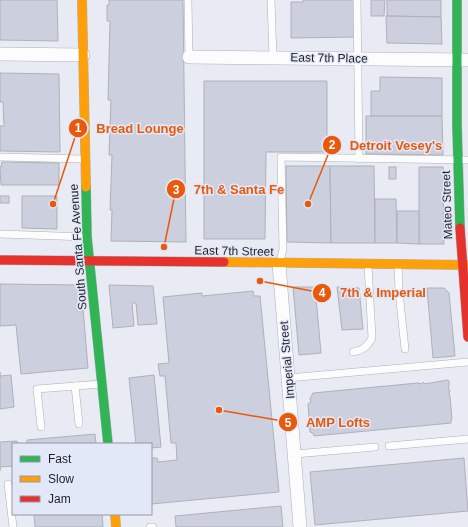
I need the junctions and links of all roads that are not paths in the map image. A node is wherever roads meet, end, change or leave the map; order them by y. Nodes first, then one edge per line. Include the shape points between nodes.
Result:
1 (82, 0) edge
2 (188, 0) edge
3 (271, 0) edge
4 (357, 0) edge
5 (457, 0) edge
6 (0, 54) edge
7 (83, 55) junction
8 (189, 57) joint
9 (273, 58) junction
10 (358, 59) junction
11 (462, 60) edge
12 (0, 157) edge
13 (85, 159) junction
14 (359, 159) junction
15 (458, 160) junction
16 (468, 160) edge
17 (0, 234) edge
18 (87, 238) junction
19 (0, 260) edge
20 (90, 261) junction
21 (279, 264) junction
22 (368, 265) junction
23 (398, 265) junction
24 (465, 265) edge
25 (468, 337) edge
26 (406, 349) dead end
27 (353, 352) dead end
28 (468, 362) edge
29 (288, 378) junction
30 (102, 383) junction
31 (75, 386) junction
32 (79, 424) dead end
33 (41, 427) dead end
34 (468, 439) edge
35 (108, 443) edge
36 (389, 446) dead end
37 (375, 447) dead end
38 (294, 454) junction
39 (8, 484) dead end
40 (115, 515) edge
41 (13, 527) edge
42 (116, 527) edge
43 (300, 527) edge

1 - 7 main road, South Santa Fe Avenue
2 - 8 lane
3 - 9 lane
4 - 10 lane
5 - 11 main road, Mateo Street
6 - 7 street
7 - 13 main road, South Santa Fe Avenue
8 - 9 street, East 7th Place
9 - 10 street, East 7th Place
10 - 11 street, East 7th Place
10 - 14 lane
11 - 15 main road, Mateo Street
12 - 13 lane
13 - 18 main road, South Santa Fe Avenue
14 - 15 lane
14 - 21 lane via 281,157 283,249
15 - 16 lane
15 - 24 main road, Mateo Street
17 - 18 lane
18 - 20 main road, South Santa Fe Avenue
19 - 20 main road, East 7th Street
20 - 21 main road, East 7th Street
20 - 30 main road, South Santa Fe Avenue
21 - 22 main road, East 7th Street
21 - 29 street, Imperial Street
22 - 23 main road, East 7th Street
22 - 27 lane via 372,338 362,350
23 - 24 main road, East 7th Street
23 - 26 lane
24 - 25 main road, Mateo Street
28 - 29 lane
29 - 38 street, Imperial Street
30 - 31 lane
30 - 35 main road, South Santa Fe Avenue
31 - 32 lane
31 - 33 lane via 37,390
34 - 36 lane
37 - 38 lane
38 - 43 street, Imperial Street
39 - 41 lane
40 - 42 main road

